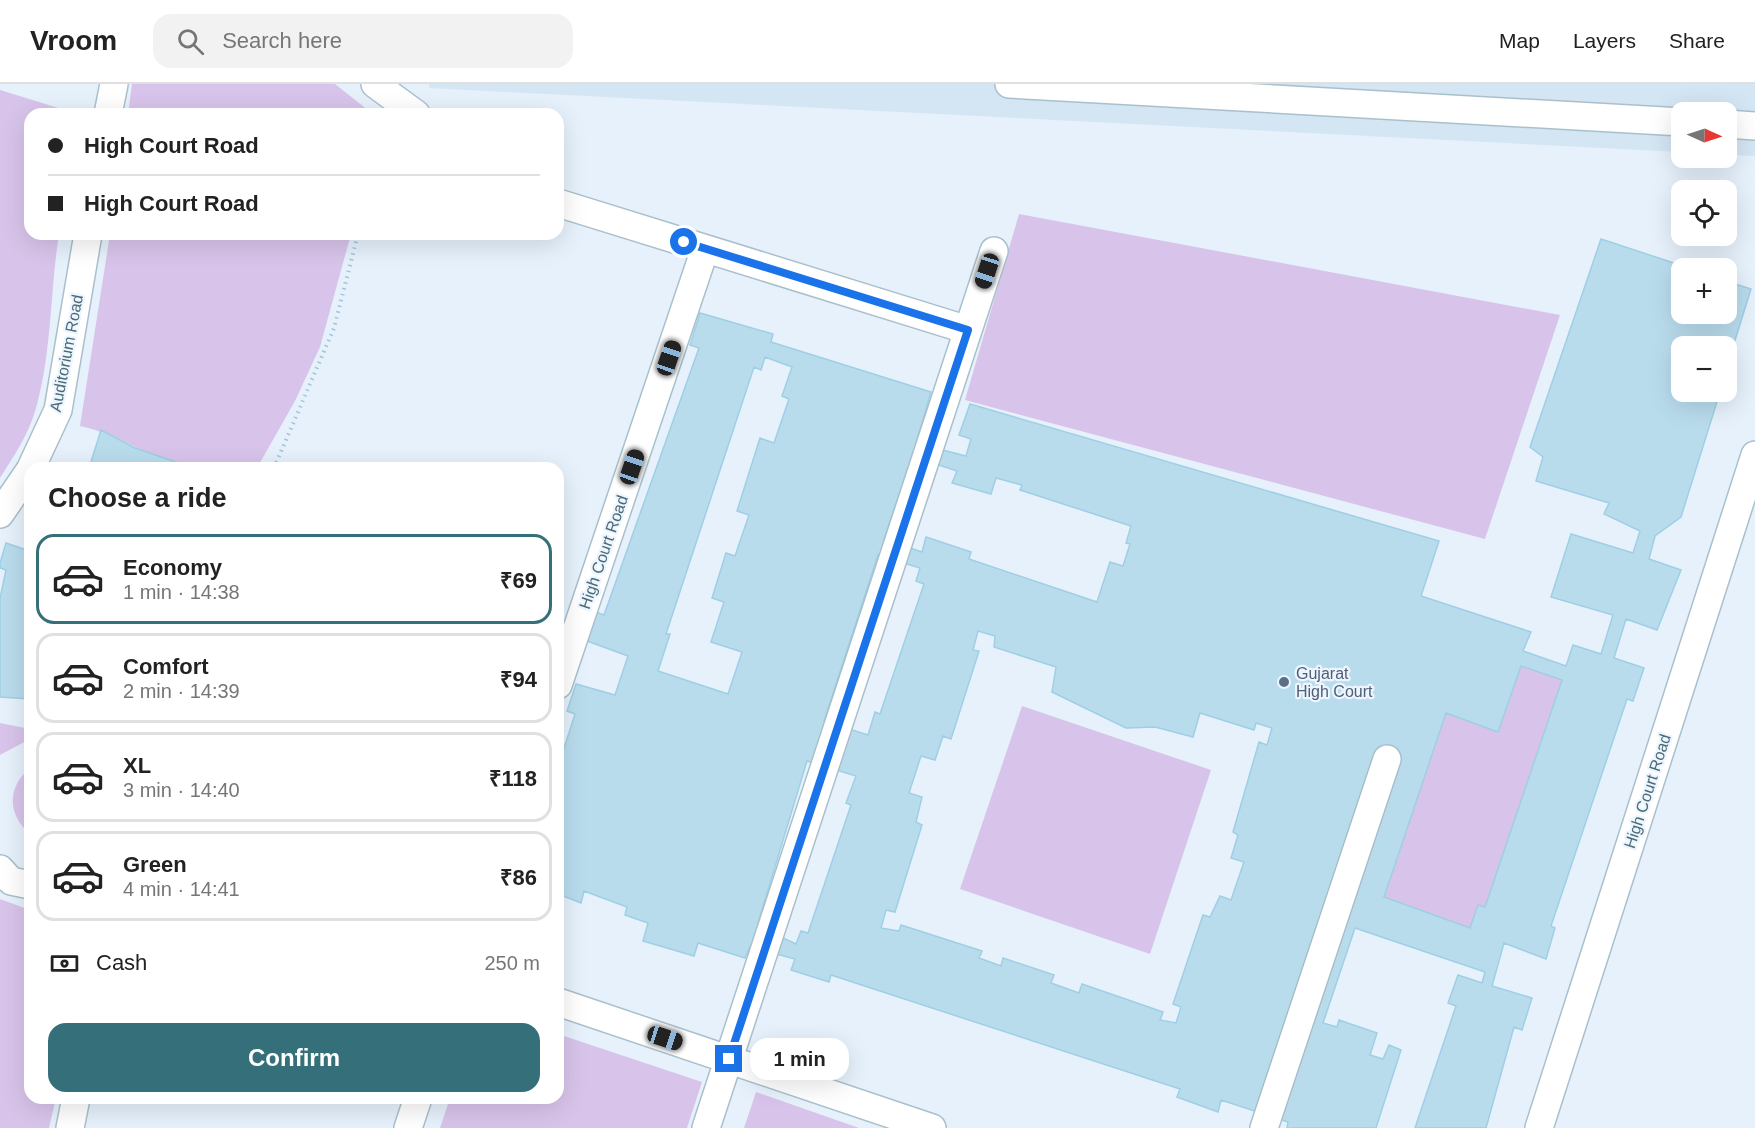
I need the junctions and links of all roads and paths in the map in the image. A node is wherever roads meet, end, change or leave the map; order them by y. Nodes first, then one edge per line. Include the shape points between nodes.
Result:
1 (114, 84) edge
2 (375, 84) edge
3 (1009, 84) edge
4 (1213, 90) edge
5 (109, 108) edge
6 (408, 108) edge
7 (1671, 121) edge
8 (1737, 125) edge
9 (1755, 126) edge
10 (564, 205) edge
11 (87, 240) edge
12 (356, 240) edge
13 (705, 249) junction
14 (994, 251) dead end
15 (968, 330) junction
16 (1755, 455) edge
17 (33, 462) edge
18 (277, 462) edge
19 (24, 478) edge
20 (0, 514) edge
21 (564, 667) edge
22 (1387, 759) dead end
23 (0, 869) edge
24 (24, 884) edge
25 (564, 1004) edge
26 (729, 1059) junction
27 (75, 1104) edge
28 (416, 1104) edge
29 (70, 1128) edge
30 (408, 1128) edge
31 (706, 1128) edge
32 (933, 1128) edge
33 (1264, 1128) edge
34 (1539, 1128) edge

1 - 5 street
2 - 6 street
3 - 4 street
4 - 7 street
8 - 9 street
10 - 13 street
11 - 17 street, Auditorium Road via 58,410
12 - 18 path via 334,328
13 - 15 street
13 - 21 street, High Court Road
14 - 15 street
15 - 26 street
16 - 34 street, High Court Road
19 - 20 street, Auditorium Road
22 - 33 street
23 - 24 street via 11,881
25 - 26 street
26 - 31 street
26 - 32 street
27 - 29 street
28 - 30 street

